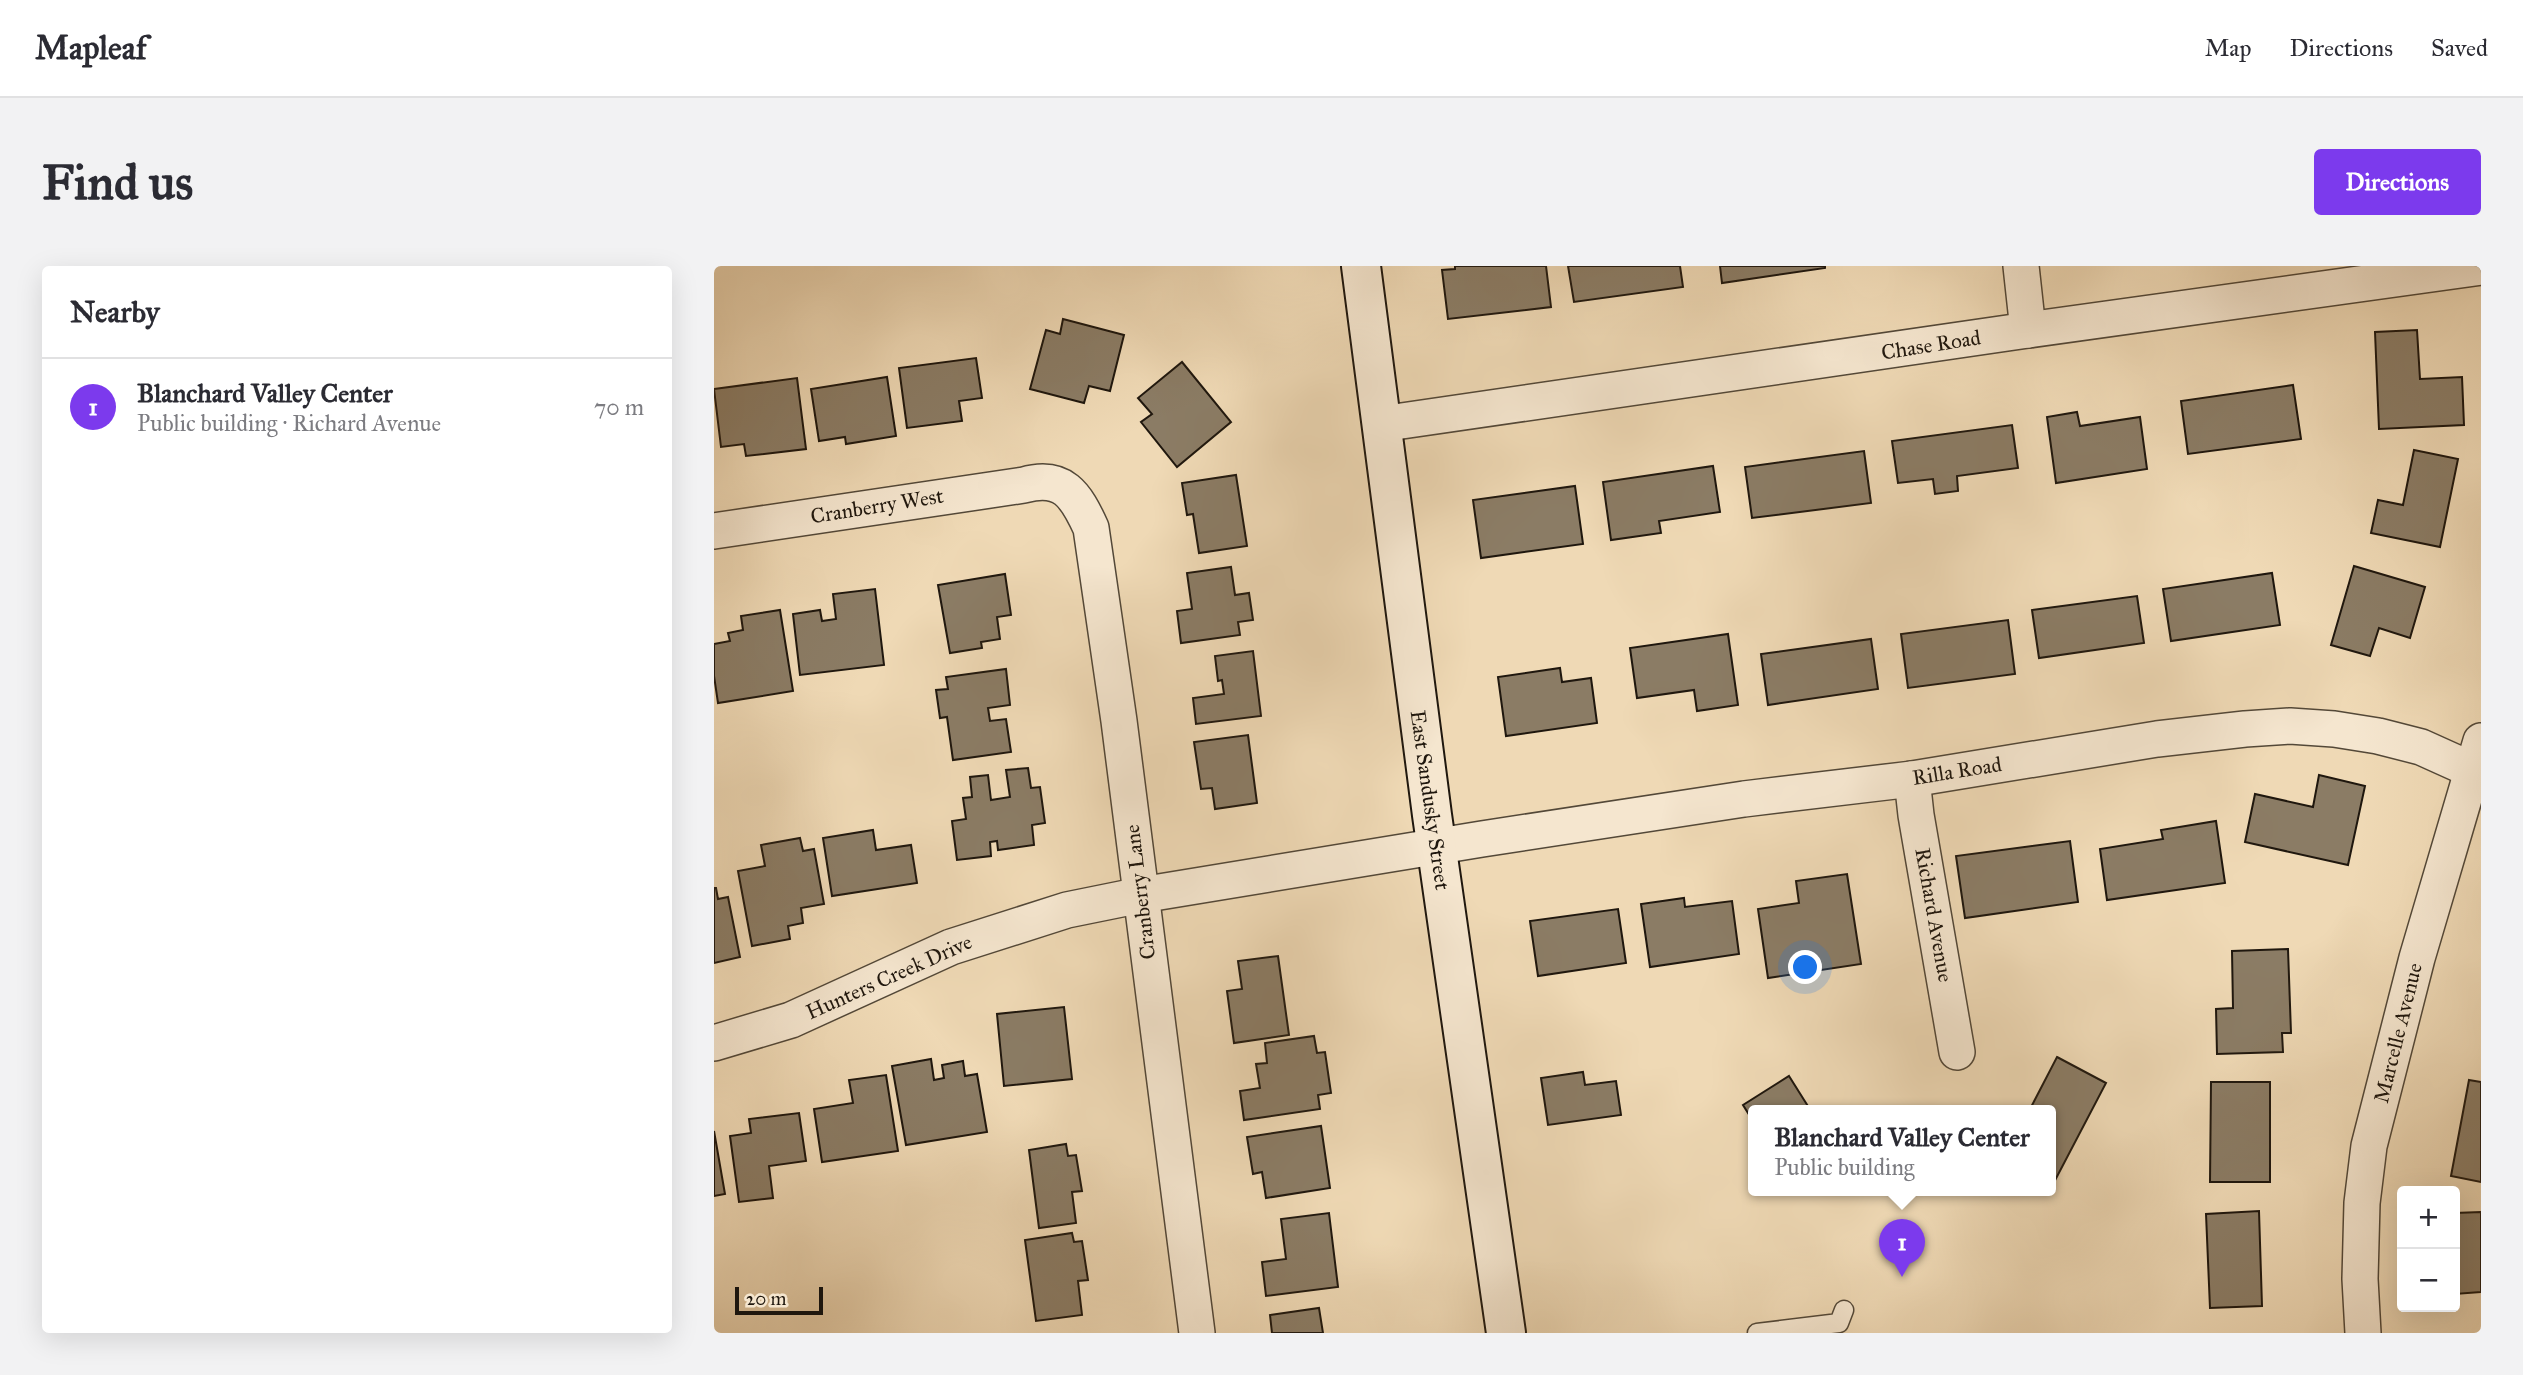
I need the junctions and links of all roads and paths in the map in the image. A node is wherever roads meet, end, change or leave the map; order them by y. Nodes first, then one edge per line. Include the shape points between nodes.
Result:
1 (1361, 266) edge
2 (2021, 266) edge
3 (2481, 267) edge
4 (2028, 330) junction
5 (1381, 424) junction
6 (1039, 481) joint
7 (714, 531) edge
8 (2477, 755) edge
9 (1912, 779) junction
10 (1436, 847) junction
11 (1141, 895) junction
12 (714, 1043) edge
13 (1957, 1052) dead end
14 (1844, 1310) dead end
15 (1197, 1333) edge
16 (1506, 1333) edge
17 (1757, 1333) edge
18 (2363, 1333) edge

1 - 5 main road, East Sandusky Street
2 - 4 street
3 - 4 street, Chase Road
4 - 5 street, Chase Road
5 - 10 main road, East Sandusky Street
6 - 7 street, Cranberry West
6 - 11 street, Cranberry Lane via 1060,483 1080,504 1091,528
8 - 9 street, Rilla Road via 2334,729 2290,726 2157,739
8 - 18 street, Marcelle Avenue via 2417,958 2369,1146 2362,1203
9 - 10 street, Rilla Road via 1744,799
9 - 13 street, Richard Avenue
10 - 11 street, Hunters Creek Drive
10 - 16 main road, East Sandusky Street
11 - 12 street, Hunters Creek Drive via 1068,910 951,947 791,1020
11 - 15 street, Cranberry Lane
14 - 17 lane via 1839,1323

